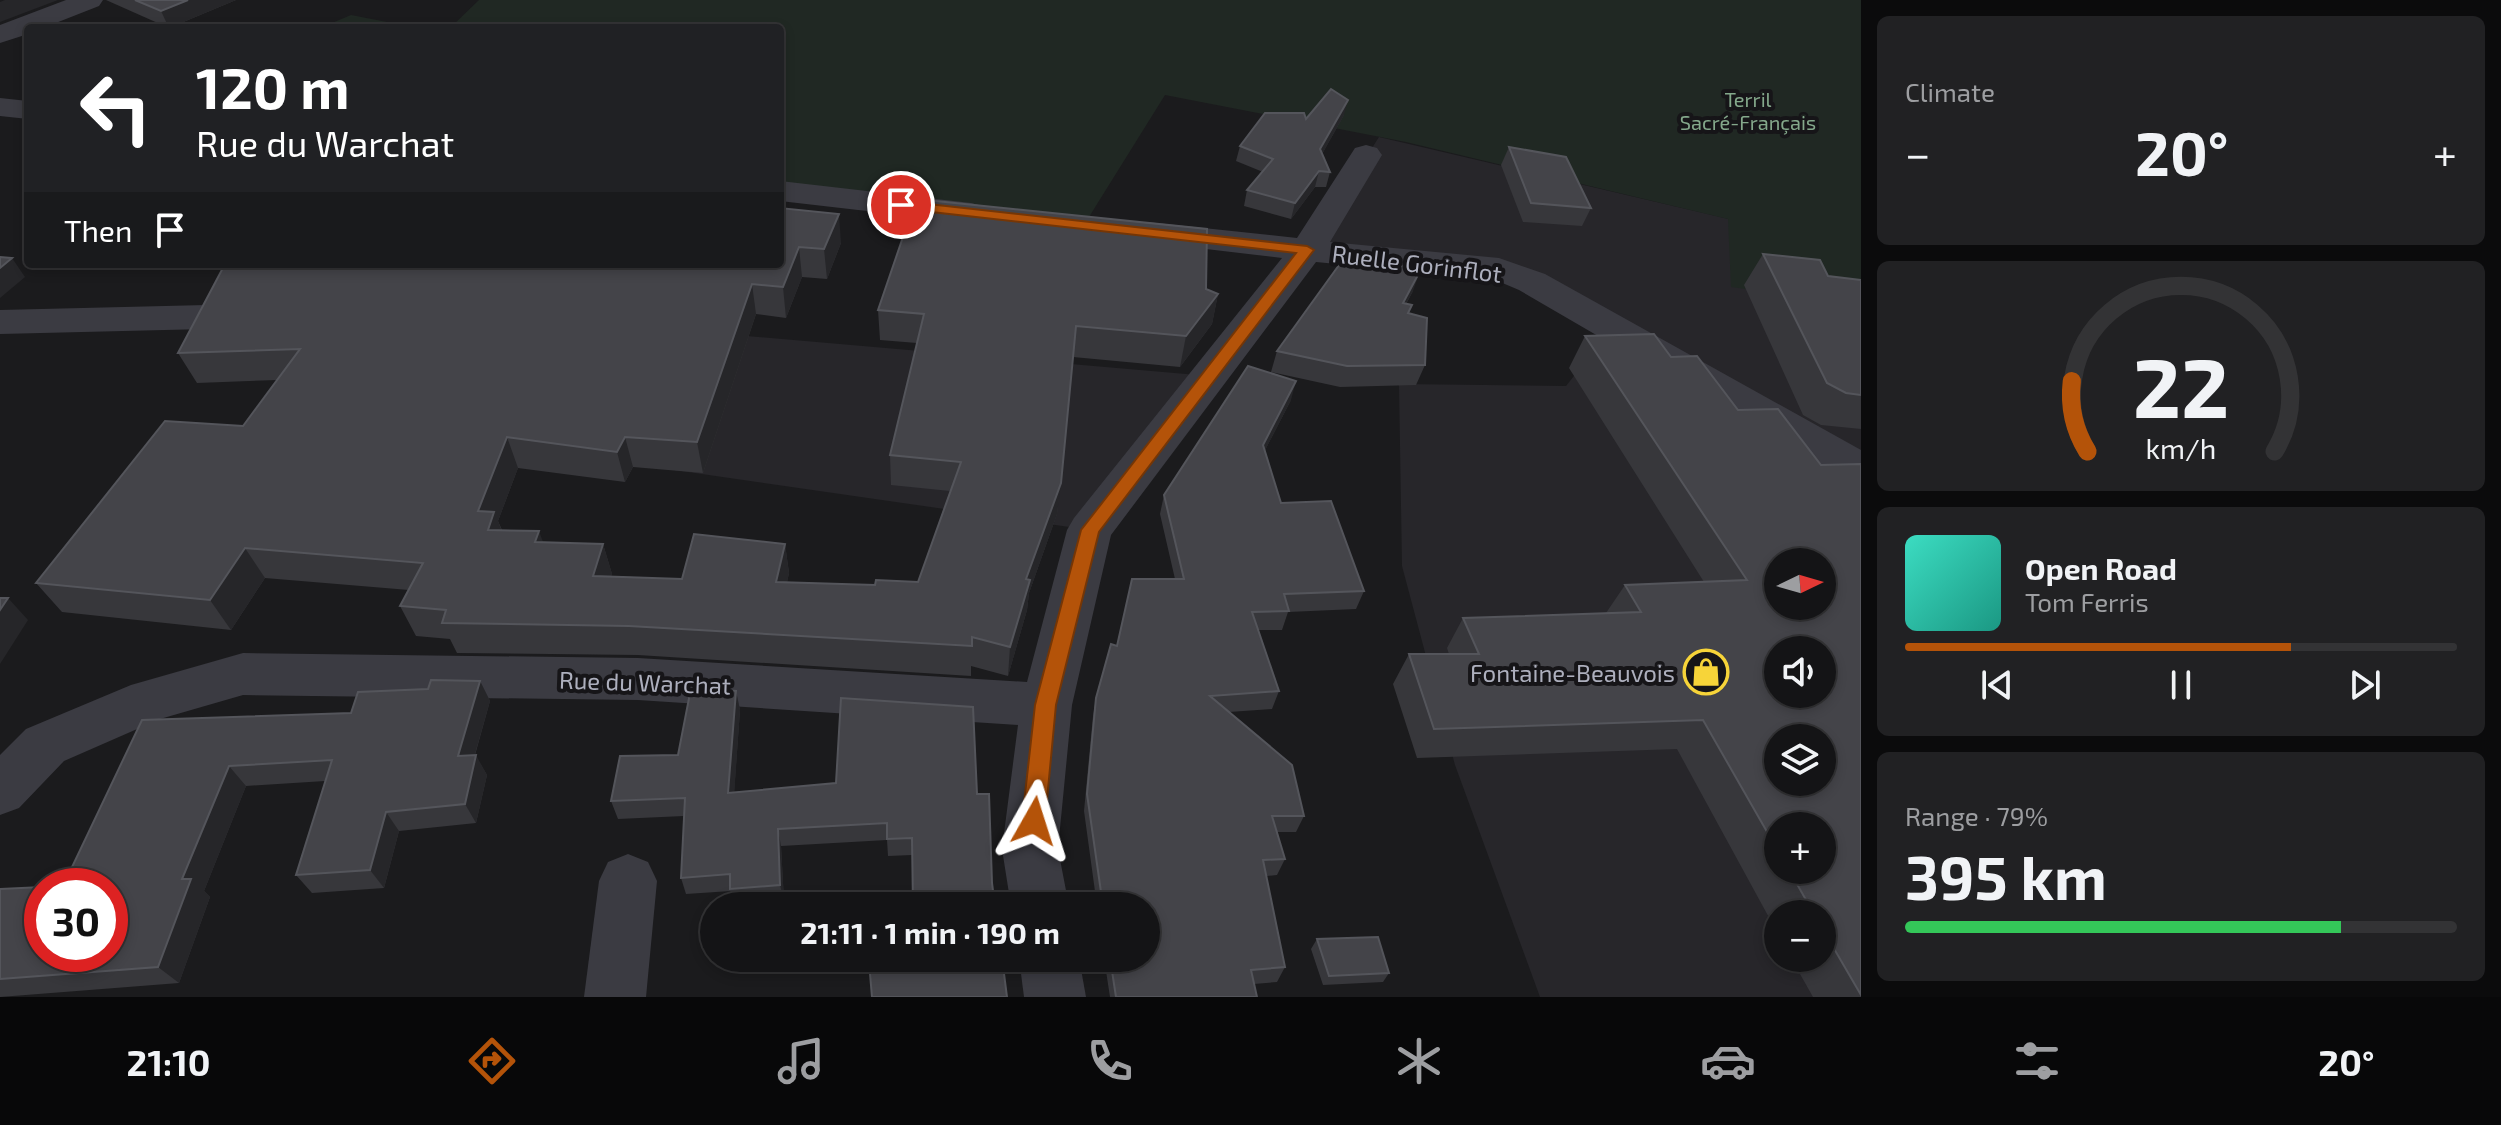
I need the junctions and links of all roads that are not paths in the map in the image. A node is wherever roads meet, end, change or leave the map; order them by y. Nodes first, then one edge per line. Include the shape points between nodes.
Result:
1 (90, 0) edge
2 (28, 24) edge
3 (24, 26) edge
4 (0, 35) edge
5 (0, 107) edge
6 (24, 110) edge
7 (1366, 155) dead end
8 (784, 191) edge
9 (1008, 217) edge
10 (1114, 229) edge
11 (1307, 250) junction
12 (206, 317) edge
13 (0, 322) edge
14 (1861, 469) edge
15 (1046, 705) junction
16 (0, 791) edge
17 (628, 881) dead end
18 (1038, 892) edge
19 (1051, 972) edge
20 (615, 997) edge
21 (1055, 997) edge

1 - 2 street
3 - 4 street
5 - 6 street
7 - 11 street
8 - 9 street
10 - 11 street
11 - 14 street, Ruelle Gorinflot via 1499,269 1532,282
11 - 15 street via 1090,530
12 - 13 street
15 - 16 street, Rue du Warchat via 638,679 243,674 149,700 45,745
15 - 18 street via 1030,849
17 - 20 street
19 - 21 street

